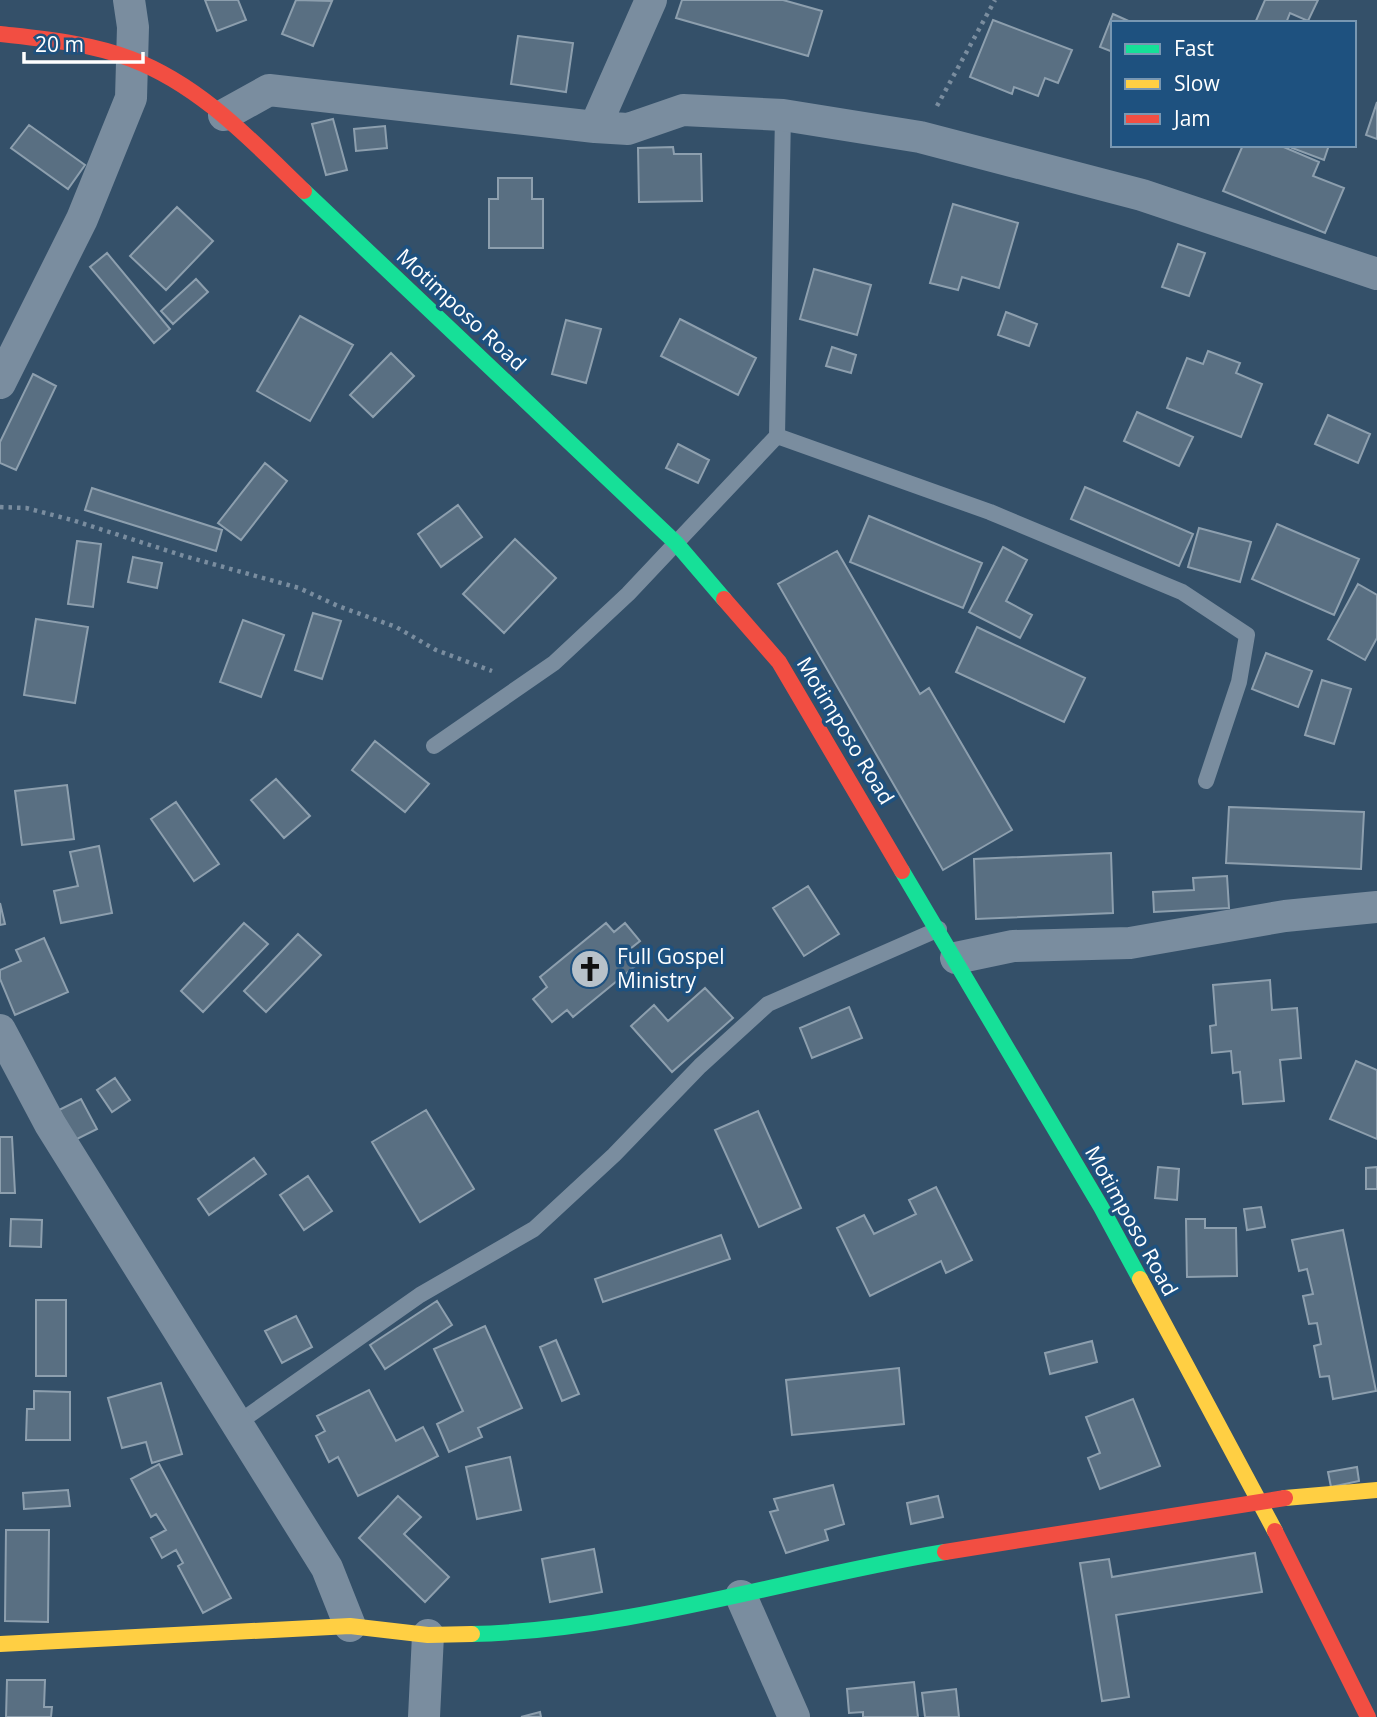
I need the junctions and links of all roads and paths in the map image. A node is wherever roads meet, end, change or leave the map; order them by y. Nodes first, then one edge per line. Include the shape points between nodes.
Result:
1 (129, 0) edge
2 (651, 0) edge
3 (995, 0) edge
4 (0, 34) edge
5 (131, 59) junction
6 (783, 115) junction
7 (224, 116) junction
8 (595, 127) junction
9 (920, 137) junction
10 (1377, 274) edge
11 (0, 383) edge
12 (776, 436) junction
13 (0, 507) edge
14 (676, 544) junction
15 (525, 684) junction
16 (434, 746) dead end
17 (1206, 781) dead end
18 (1377, 907) edge
19 (939, 929) junction
20 (956, 958) junction
21 (0, 1030) edge
22 (235, 1425) junction
23 (1377, 1490) edge
24 (1259, 1500) junction
25 (741, 1596) junction
26 (350, 1626) junction
27 (428, 1635) junction
28 (0, 1644) edge
29 (424, 1717) edge
30 (794, 1717) edge
31 (1368, 1717) edge

1 - 5 street
2 - 8 street
3 - 9 path
4 - 5 street, Motimposo Road
5 - 7 street, Motimposo Road via 181,85
5 - 11 street via 131,98 112,150 49,291
6 - 8 street via 683,110 628,129
6 - 9 street
6 - 12 lane
7 - 8 street via 269,90
7 - 14 street, Motimposo Road
9 - 10 street via 1142,195
12 - 14 lane
12 - 17 lane via 990,512 1182,592 1247,635 1239,681
13 - 15 path via 26,508 72,520 299,588 396,627 436,650
14 - 15 lane via 573,646
14 - 19 street, Motimposo Road via 779,662
15 - 16 lane
18 - 20 street via 1285,916 1130,943 1013,946
19 - 20 street, Motimposo Road
19 - 22 lane via 768,1004 534,1229 420,1295
20 - 24 street, Motimposo Road via 1101,1207
21 - 22 street via 50,1124
22 - 26 street via 327,1568
23 - 24 street
24 - 25 street via 921,1556
24 - 31 street, Motimposo Road
25 - 27 street via 564,1627
25 - 30 street
26 - 27 street
26 - 28 street
27 - 29 street

